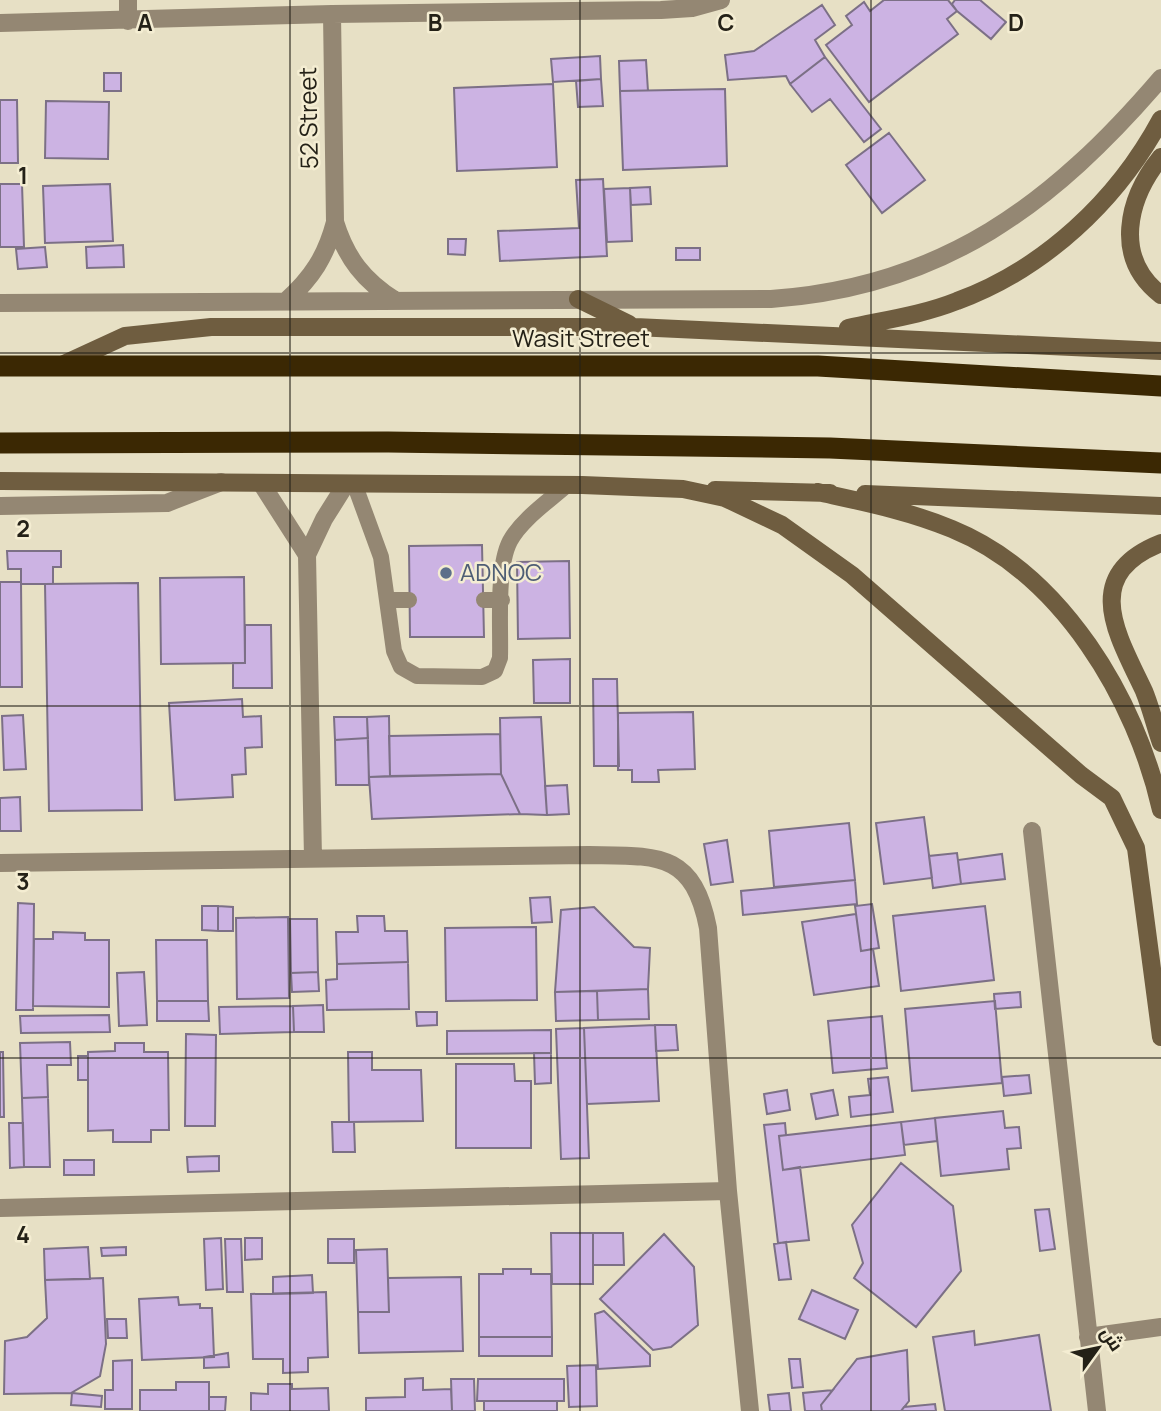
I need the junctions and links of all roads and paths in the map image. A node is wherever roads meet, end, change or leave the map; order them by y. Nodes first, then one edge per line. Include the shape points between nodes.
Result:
1 (128, 0) edge
2 (721, 0) edge
3 (476, 7) edge
4 (332, 14) junction
5 (128, 21) junction
6 (0, 23) edge
7 (1161, 78) edge
8 (1161, 120) edge
9 (1161, 157) edge
10 (335, 222) junction
11 (1161, 296) edge
12 (578, 299) junction
13 (286, 301) junction
14 (396, 301) junction
15 (0, 303) edge
16 (635, 327) junction
17 (824, 334) junction
18 (1161, 351) edge
19 (62, 365) junction
20 (0, 366) edge
21 (1161, 386) edge
22 (0, 443) edge
23 (1161, 463) edge
24 (0, 481) edge
25 (222, 482) junction
26 (261, 483) junction
27 (350, 484) junction
28 (568, 484) junction
29 (683, 489) junction
30 (818, 492) junction
31 (0, 506) edge
32 (1161, 506) edge
33 (1161, 543) edge
34 (307, 555) junction
35 (388, 600) junction
36 (409, 600) dead end
37 (484, 600) dead end
38 (502, 600) junction
39 (1161, 743) edge
40 (1161, 810) edge
41 (1032, 831) dead end
42 (313, 858) junction
43 (0, 863) edge
44 (1161, 1037) edge
45 (728, 1191) junction
46 (0, 1208) edge
47 (1161, 1327) edge
48 (1088, 1337) junction
49 (750, 1411) edge
50 (1097, 1411) edge

1 - 5 street
2 - 3 street via 661,10
3 - 4 street
4 - 5 street
4 - 10 street, 52 Street
5 - 6 street
7 - 12 street via 1099,147 1033,204 963,248 915,269 807,297
8 - 17 street via 1111,192 1031,265 957,302
9 - 11 street via 1129,217 1132,256 1139,272
10 - 13 street, 52 Street via 318,267
10 - 14 street, 52 Street via 341,242 363,277
12 - 14 street
12 - 16 street
13 - 14 street
13 - 15 street
16 - 17 street
16 - 19 street via 211,327 125,336
17 - 18 street
19 - 20 highway, Wasit Street
19 - 21 highway, Wasit Street via 818,366
22 - 23 highway via 831,448
24 - 25 street
25 - 26 street
25 - 31 street via 167,503
26 - 27 street
26 - 34 street
27 - 28 street
27 - 34 street via 324,519
27 - 35 lane via 376,538
28 - 29 street
28 - 38 lane via 510,542
29 - 30 street
29 - 44 street via 726,498 756,511 814,546 1112,798 1136,848
30 - 32 street
30 - 40 street via 901,511 954,530 1030,580 1090,645 1106,670 1135,724
33 - 39 street via 1124,564 1110,614
34 - 42 street
35 - 36 lane
35 - 38 lane via 394,651 401,667 417,676 482,677 498,665
37 - 38 lane
41 - 48 street
42 - 43 street
42 - 45 street via 628,856 660,858 678,866 694,883 708,928
45 - 46 street
45 - 49 street
47 - 48 street
48 - 50 street

